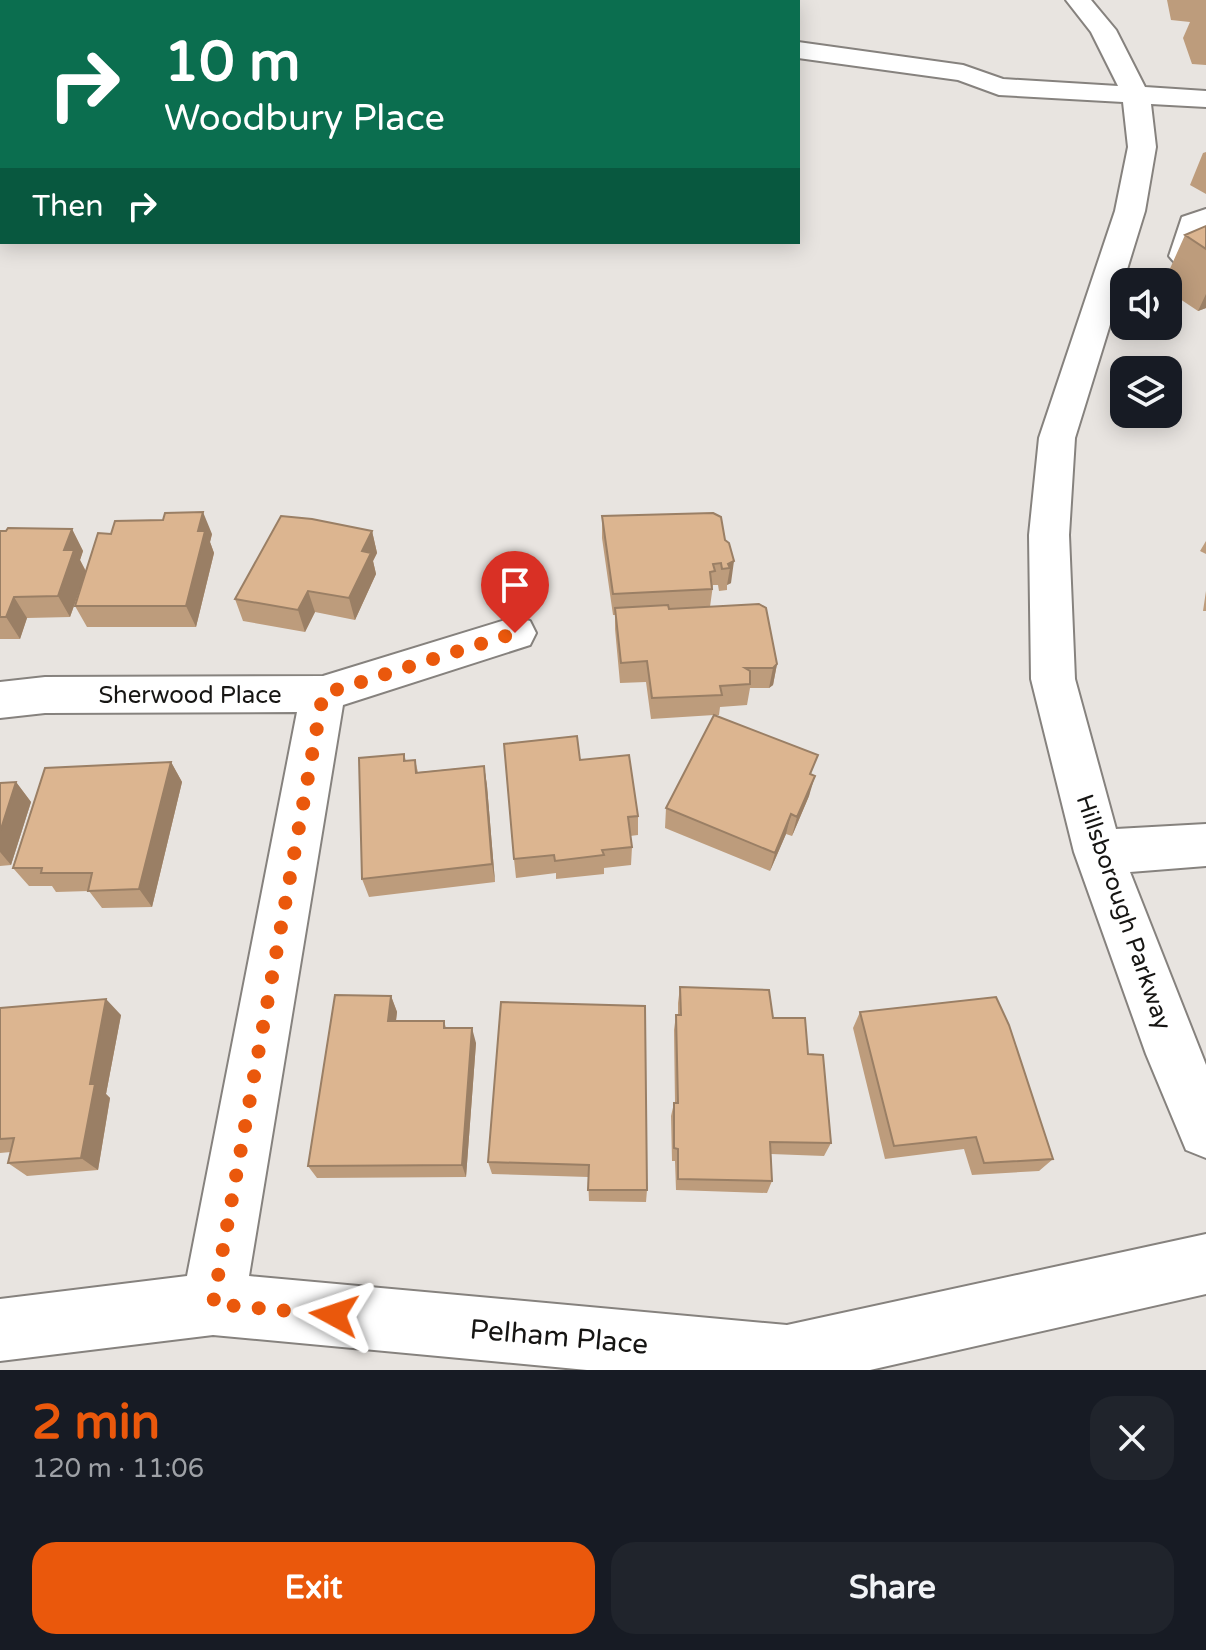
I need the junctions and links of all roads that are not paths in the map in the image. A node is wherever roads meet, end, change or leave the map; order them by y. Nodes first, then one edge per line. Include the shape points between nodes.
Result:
1 (1078, 0) edge
2 (800, 50) edge
3 (1206, 82) edge
4 (1132, 86) junction
5 (1206, 99) edge
6 (1206, 218) edge
7 (1206, 269) edge
8 (515, 633) dead end
9 (323, 694) junction
10 (0, 700) edge
11 (1206, 845) edge
12 (1098, 852) junction
13 (1206, 1130) edge
14 (1206, 1264) edge
15 (213, 1304) junction
16 (0, 1330) edge
17 (788, 1364) edge

1 - 4 street, Hillsborough Parkway via 1103,30
2 - 4 street via 963,73 999,87
3 - 4 street
4 - 5 street
4 - 12 street, Hillsborough Parkway via 1142,147 1132,198 1057,438 1049,535 1053,679
6 - 7 street via 1193,224 1185,256
8 - 9 street, Sherwood Place
9 - 10 street, Sherwood Place via 45,695
9 - 15 street
11 - 12 street
12 - 13 street, Hillsborough Parkway
14 - 17 street, Pelham Place
15 - 16 street, Pelham Place
15 - 17 street, Pelham Place

